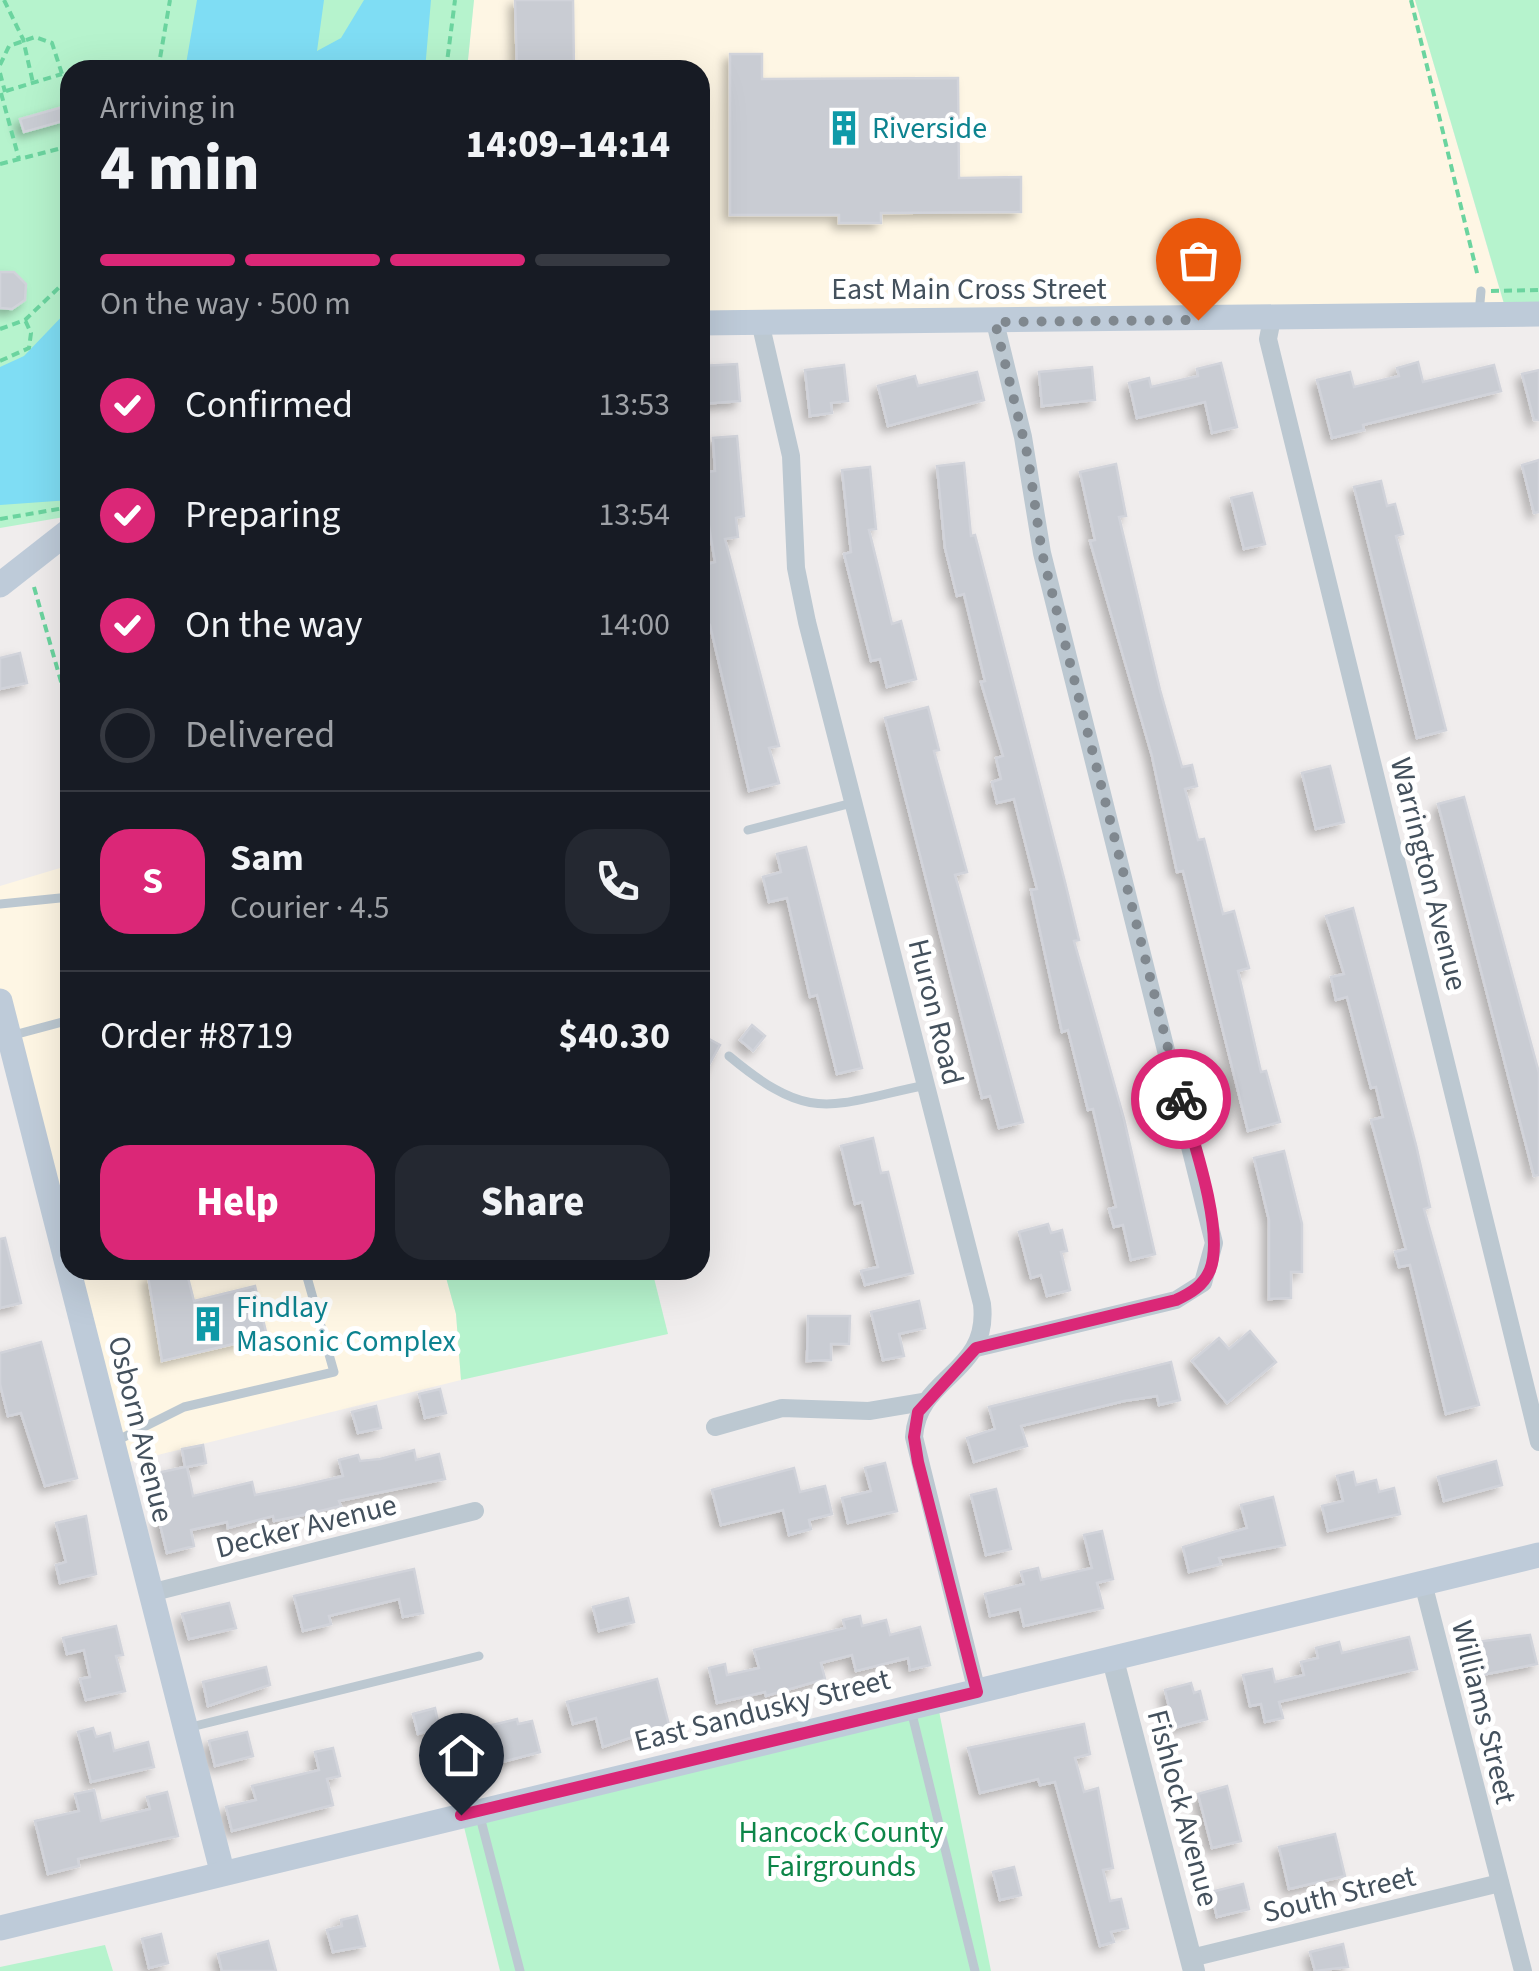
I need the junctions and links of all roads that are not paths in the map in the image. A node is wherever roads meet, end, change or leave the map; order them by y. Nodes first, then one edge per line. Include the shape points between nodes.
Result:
1 (1539, 314) edge
2 (1272, 319) junction
3 (760, 322) junction
4 (995, 322) junction
5 (710, 323) edge
6 (60, 538) edge
7 (0, 586) edge
8 (852, 803) junction
9 (748, 830) dead end
10 (60, 899) edge
11 (0, 904) edge
12 (0, 1001) edge
13 (60, 1023) edge
14 (9, 1036) junction
15 (729, 1056) dead end
16 (926, 1085) junction
17 (60, 1221) edge
18 (73, 1280) edge
19 (308, 1280) edge
20 (976, 1348) junction
21 (924, 1402) junction
22 (716, 1427) dead end
23 (1539, 1442) edge
24 (111, 1444) junction
25 (475, 1512) dead end
26 (1539, 1555) edge
27 (1424, 1583) junction
28 (150, 1593) junction
29 (479, 1656) dead end
30 (1114, 1660) junction
31 (977, 1692) junction
32 (911, 1707) junction
33 (185, 1728) junction
34 (479, 1810) junction
35 (222, 1871) junction
36 (1500, 1883) junction
37 (0, 1928) edge
38 (1193, 1965) edge
39 (520, 1971) edge
40 (975, 1971) edge
41 (1523, 1971) edge

1 - 2 main road, East Main Cross Street via 1480,304
2 - 4 main road, East Main Cross Street
2 - 23 street, Warrington Avenue via 1268,339
3 - 4 main road, East Main Cross Street
3 - 5 main road, East Main Cross Street
3 - 8 street, Huron Road via 791,456 796,568
4 - 20 street via 1032,476 1042,553 1214,1243 1203,1283 1176,1300
6 - 7 main road
8 - 9 lane
8 - 16 street, Huron Road
10 - 11 lane
12 - 14 main road, Osborn Avenue
13 - 14 lane
14 - 17 main road, Osborn Avenue
15 - 16 lane via 813,1107
16 - 20 street, Huron Road via 982,1304
18 - 24 main road, Osborn Avenue
19 - 24 lane via 334,1372 184,1407
20 - 21 street
21 - 22 street via 868,1411 782,1408
21 - 31 street via 915,1425 918,1462
24 - 28 main road, Osborn Avenue
25 - 28 street, Decker Avenue
26 - 27 main road, East Sandusky Street
27 - 30 main road, East Sandusky Street
27 - 36 street, Williams Street
28 - 33 main road, Osborn Avenue
29 - 33 lane
30 - 31 main road, East Sandusky Street
30 - 38 street, Fishlock Avenue
31 - 32 main road, East Sandusky Street
32 - 34 main road, East Sandusky Street
32 - 40 lane
33 - 35 main road, Osborn Avenue
34 - 35 main road, East Sandusky Street
34 - 39 lane
35 - 37 main road, East Sandusky Street
36 - 38 street, South Street
36 - 41 street, Williams Street

